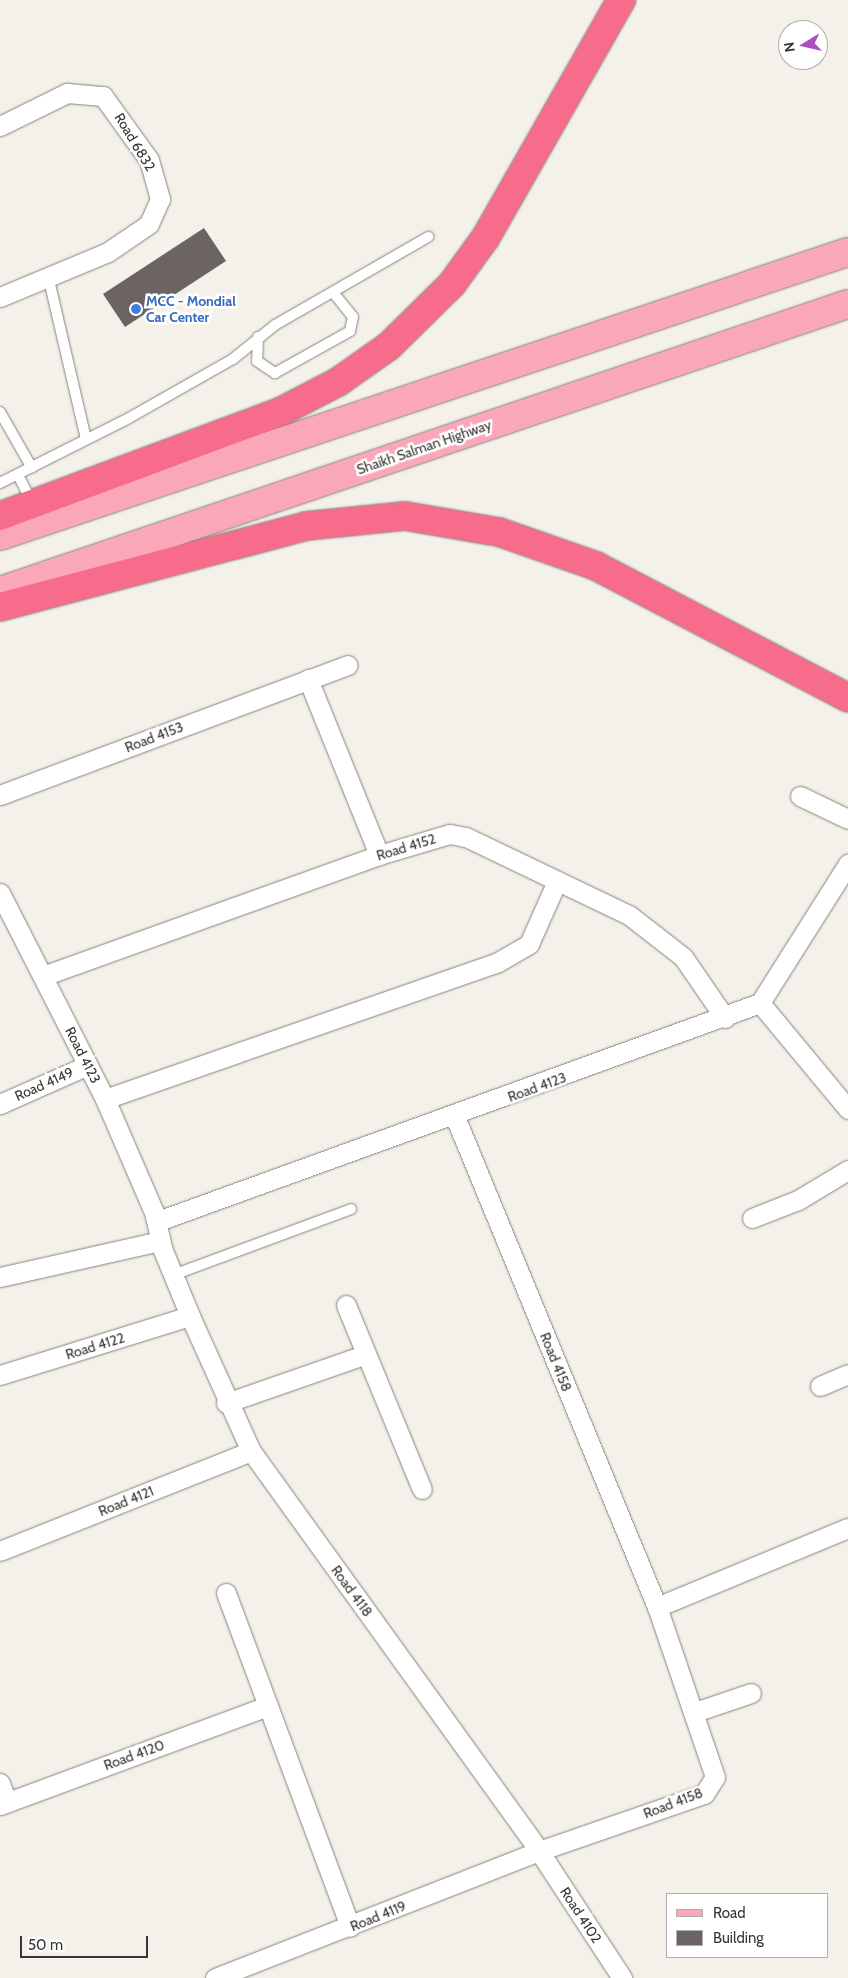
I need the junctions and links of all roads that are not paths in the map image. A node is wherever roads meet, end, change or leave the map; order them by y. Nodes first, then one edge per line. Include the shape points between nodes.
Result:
1 (621, 0) edge
2 (0, 126) edge
3 (428, 236) dead end
4 (848, 252) edge
5 (49, 280) junction
6 (333, 292) junction
7 (0, 297) edge
8 (848, 304) edge
9 (258, 338) junction
10 (0, 412) edge
11 (86, 439) junction
12 (32, 468) junction
13 (18, 475) junction
14 (0, 483) edge
15 (37, 514) junction
16 (0, 516) edge
17 (0, 536) edge
18 (0, 592) edge
19 (0, 607) edge
20 (347, 665) dead end
21 (308, 679) junction
22 (848, 698) edge
23 (0, 795) edge
24 (800, 796) dead end
25 (848, 819) edge
26 (379, 855) junction
27 (848, 864) edge
28 (557, 881) junction
29 (0, 893) edge
30 (43, 976) junction
31 (760, 1003) junction
32 (725, 1018) junction
33 (88, 1065) junction
34 (105, 1099) junction
35 (0, 1104) edge
36 (848, 1109) edge
37 (456, 1117) junction
38 (848, 1170) edge
39 (351, 1209) dead end
40 (752, 1218) dead end
41 (158, 1221) junction
42 (160, 1241) junction
43 (173, 1275) junction
44 (0, 1277) edge
45 (346, 1305) dead end
46 (190, 1316) junction
47 (364, 1355) junction
48 (848, 1374) edge
49 (0, 1375) edge
50 (820, 1386) dead end
51 (226, 1403) junction
52 (251, 1451) junction
53 (422, 1489) dead end
54 (848, 1528) edge
55 (0, 1552) edge
56 (226, 1593) dead end
57 (657, 1607) junction
58 (751, 1693) dead end
59 (268, 1706) junction
60 (695, 1712) junction
61 (0, 1783) edge
62 (4, 1804) edge
63 (539, 1851) junction
64 (350, 1927) junction
65 (215, 1978) edge
66 (622, 1978) edge

1 - 15 highway via 486,237 452,284 412,327 357,369 282,411
2 - 5 street, Road 6832 via 67,93 103,96 149,160 157,182 160,199 149,224 108,252
3 - 6 lane
4 - 15 main road
5 - 7 street, Road 6832
5 - 11 lane
6 - 9 lane
6 - 9 lane via 353,317 350,331 275,373 258,361
8 - 18 main road, Shaikh Salman Highway
9 - 11 lane via 233,358
10 - 12 lane
11 - 12 lane
12 - 13 lane
13 - 14 lane
13 - 15 lane
15 - 16 highway
15 - 17 main road
19 - 22 highway via 306,526 405,516 499,532 596,566
20 - 21 street, Road 4153
21 - 23 street, Road 4153
21 - 26 street
24 - 25 street
26 - 28 street, Road 4152 via 450,834 470,839
26 - 30 street, Road 4152
27 - 31 street
28 - 32 street, Road 4152 via 629,915 663,939 683,957
28 - 34 street via 529,944 498,962
29 - 30 street, Road 4123
30 - 33 street, Road 4123
31 - 32 street, Road 4123
31 - 36 street
32 - 37 street, Road 4123
33 - 34 street, Road 4123
33 - 35 street, Road 4149
34 - 41 street, Road 4123
37 - 41 street, Road 4123
37 - 57 street, Road 4158
38 - 40 street via 798,1200
39 - 43 lane
41 - 42 street, Road 4123
42 - 43 street, Road 4123
42 - 44 street
43 - 46 street, Road 4123
45 - 47 street
46 - 49 street, Road 4122
46 - 51 street, Road 4118
47 - 51 street
47 - 53 street
48 - 50 street
51 - 52 street, Road 4118
52 - 55 street, Road 4121
52 - 63 street, Road 4118
54 - 57 street
56 - 59 street
57 - 60 street, Road 4158
58 - 60 street
59 - 62 street, Road 4120
59 - 64 street
60 - 63 street, Road 4158 via 715,1777 704,1794
61 - 62 street
63 - 64 street, Road 4119
63 - 66 street, Road 4102
64 - 65 street, Road 4119

